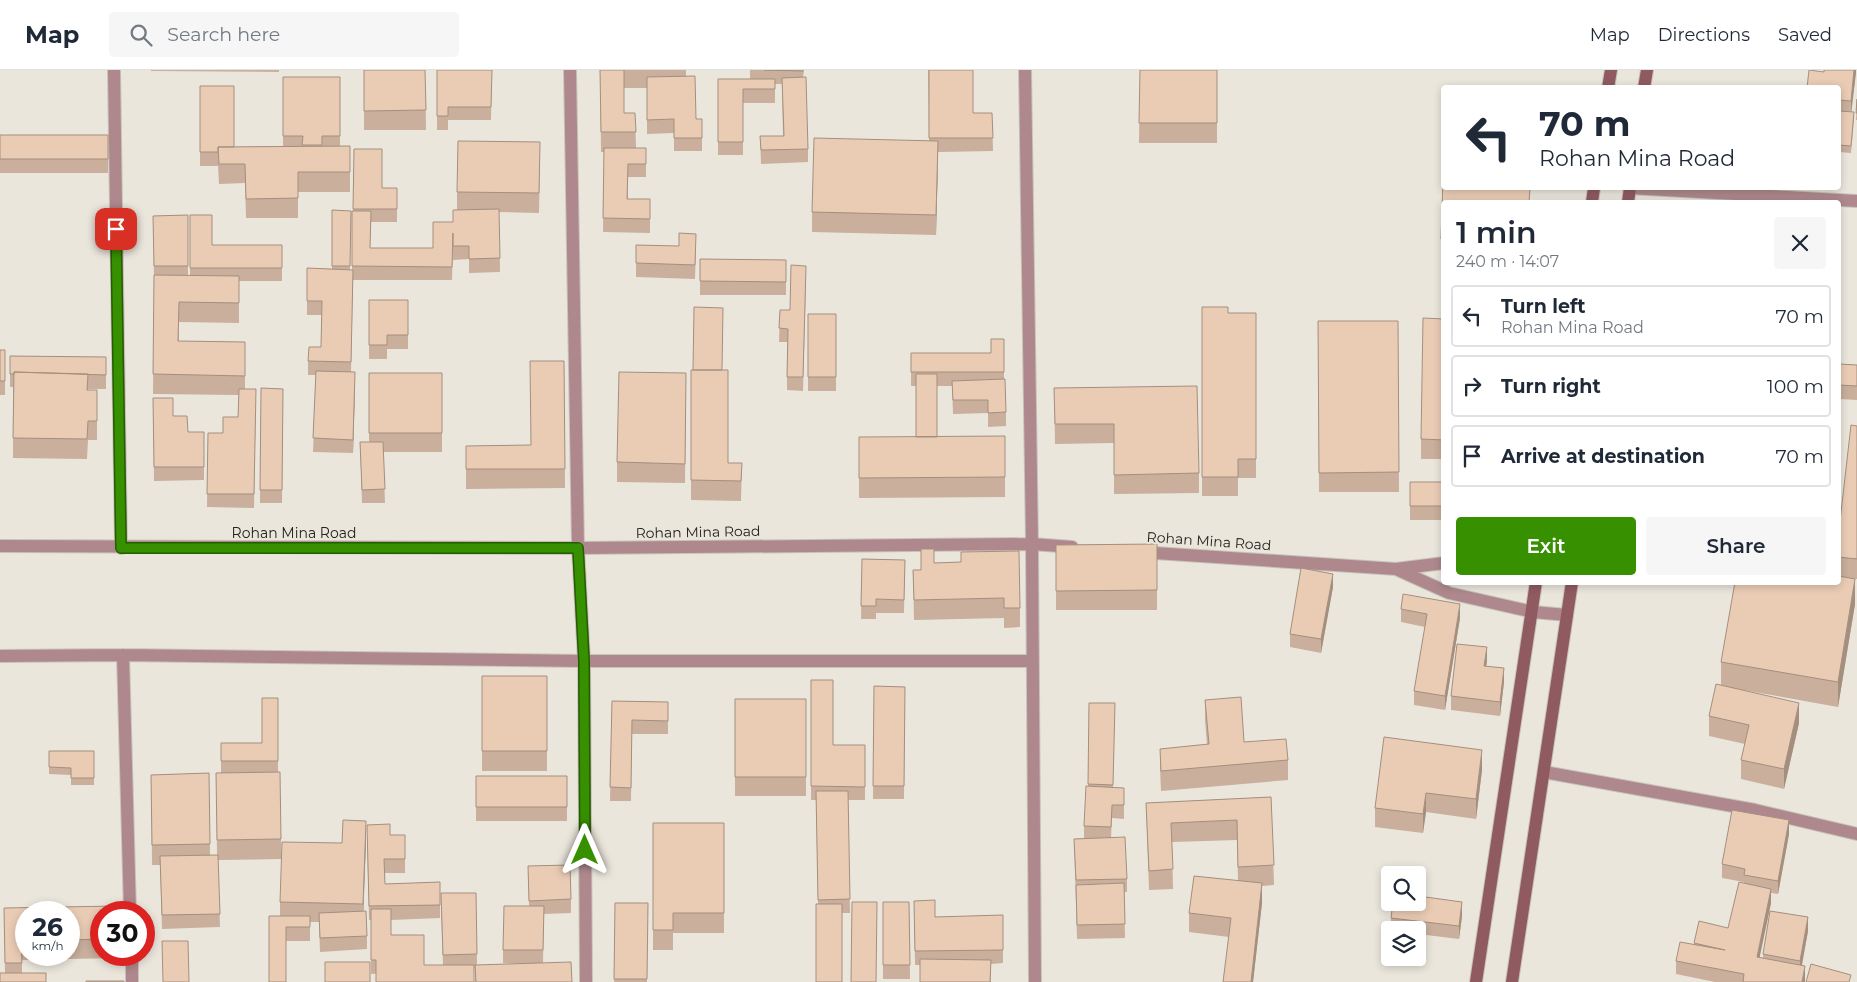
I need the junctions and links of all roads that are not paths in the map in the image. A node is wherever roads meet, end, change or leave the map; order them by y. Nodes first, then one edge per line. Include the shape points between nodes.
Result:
1 (114, 70) edge
2 (570, 70) edge
3 (1025, 70) edge
4 (1611, 70) edge
5 (1647, 70) edge
6 (1608, 85) edge
7 (1644, 85) edge
8 (1664, 190) edge
9 (1839, 200) edge
10 (1841, 200) edge
11 (1857, 201) edge
12 (1032, 544) junction
13 (0, 546) edge
14 (121, 548) junction
15 (578, 548) junction
16 (1081, 548) edge
17 (1130, 551) edge
18 (1441, 563) edge
19 (1396, 569) junction
20 (1536, 585) edge
21 (1572, 585) edge
22 (1533, 612) junction
23 (1567, 615) junction
24 (123, 655) junction
25 (0, 656) edge
26 (584, 661) junction
27 (1032, 662) junction
28 (1544, 772) junction
29 (1857, 834) edge
30 (130, 901) edge
31 (132, 966) edge
32 (132, 982) edge
33 (586, 982) edge
34 (1035, 982) edge
35 (1476, 982) edge
36 (1512, 982) edge

1 - 14 street
2 - 15 street
3 - 12 street
4 - 6 street
5 - 7 street
8 - 9 street
10 - 11 street
12 - 15 street, Rohan Mina Road
12 - 16 street, Rohan Mina Road
12 - 27 street
13 - 14 street, Rohan Mina Road
14 - 15 street, Rohan Mina Road
15 - 26 street
17 - 19 street, Rohan Mina Road
18 - 19 street, Rohan Mina Road
19 - 22 street, Rohan Mina Road via 1448,593
20 - 22 street
21 - 23 street
22 - 23 street, Rohan Mina Road
22 - 35 street
23 - 28 street
24 - 25 street
24 - 26 street
24 - 30 street
26 - 27 street
26 - 33 street
27 - 34 street
28 - 29 street via 1755,810
28 - 36 street
31 - 32 street

